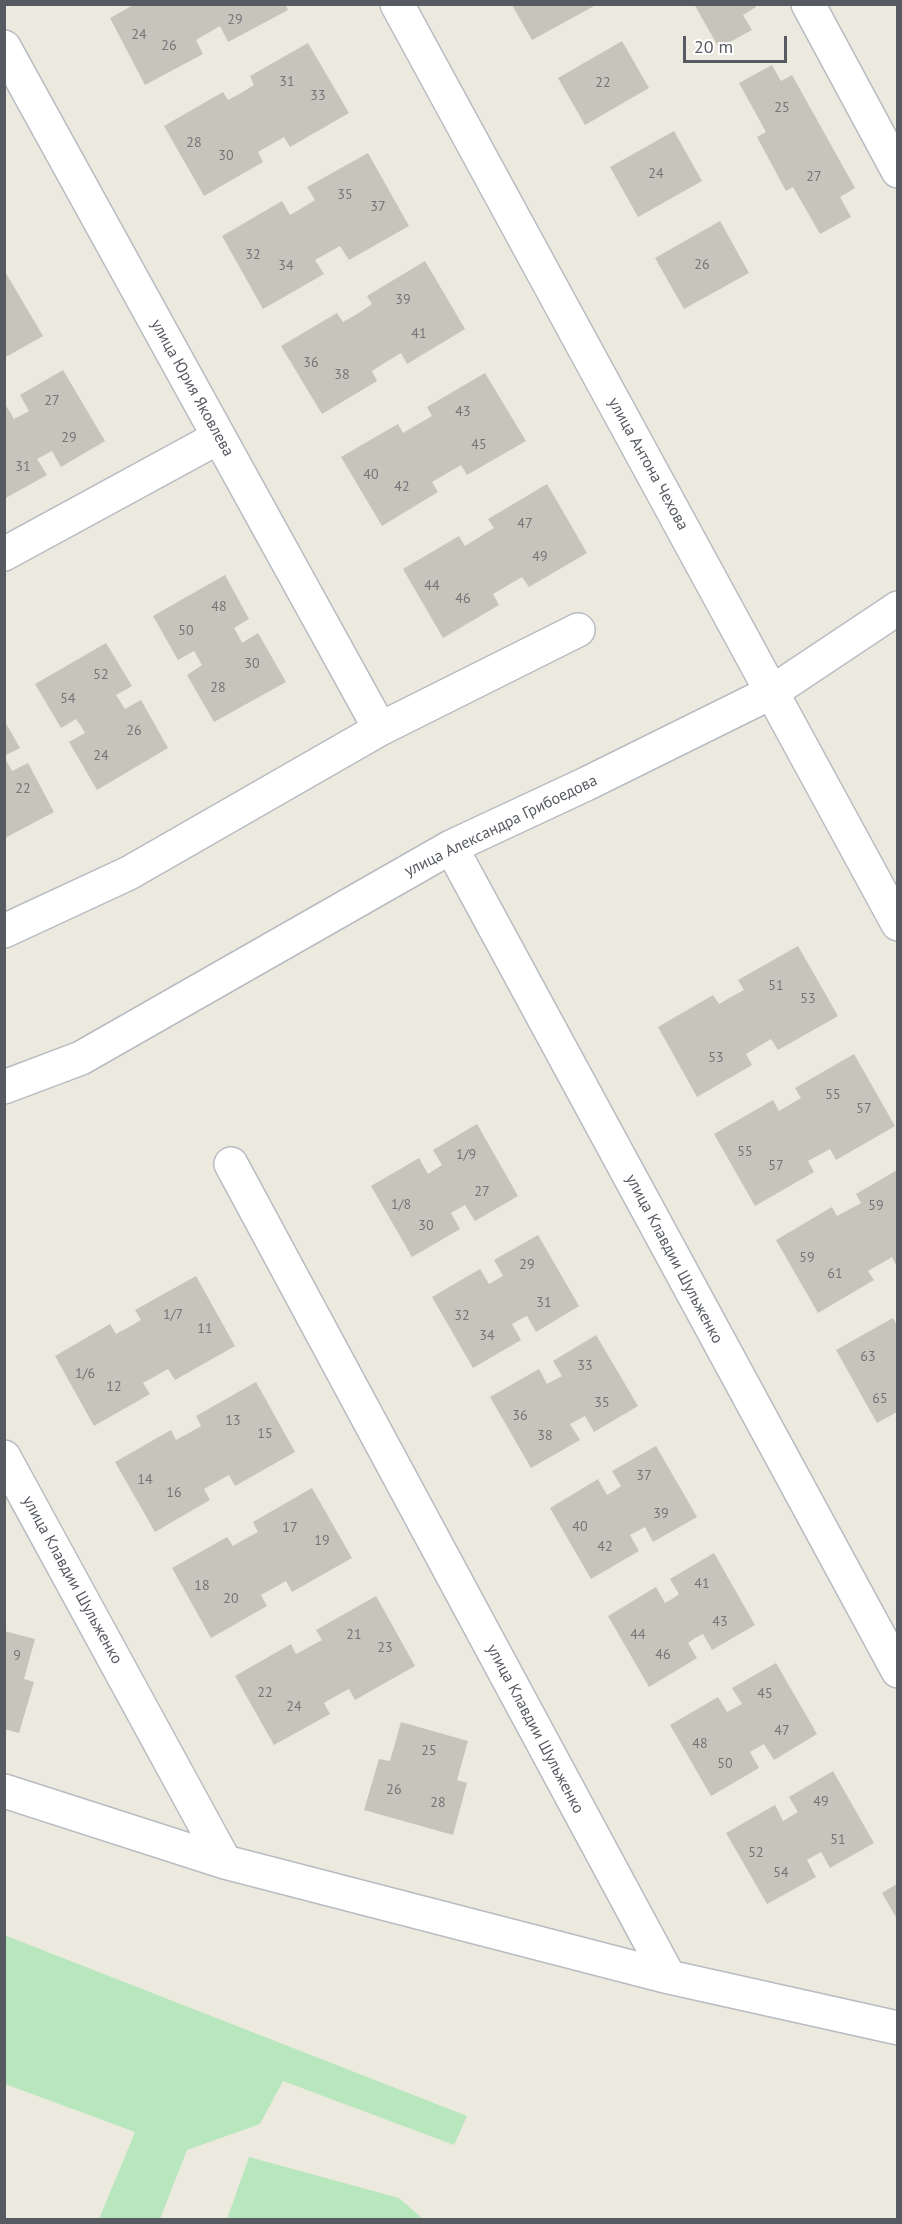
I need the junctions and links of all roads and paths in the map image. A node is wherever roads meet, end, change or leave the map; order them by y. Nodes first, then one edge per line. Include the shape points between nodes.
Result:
1 (397, 4) edge
2 (808, 4) edge
3 (4, 47) edge
4 (897, 171) edge
5 (219, 437) junction
6 (4, 554) edge
7 (897, 608) edge
8 (578, 630) dead end
9 (772, 692) junction
10 (380, 729) junction
11 (451, 847) junction
12 (897, 924) edge
13 (4, 931) edge
14 (4, 1087) edge
15 (231, 1164) dead end
16 (4, 1456) edge
17 (897, 1671) edge
18 (4, 1791) edge
19 (225, 1862) junction
20 (669, 1977) junction
21 (897, 2028) edge

1 - 9 street, улица Антона Чехова
2 - 4 street
3 - 5 street, улица Юрия Яковлева
5 - 6 street
5 - 10 street, улица Юрия Яковлева
7 - 9 street, улица Александра Грибоедова
8 - 10 street
9 - 11 street, улица Александра Грибоедова
9 - 12 street, улица Антона Чехова
10 - 13 street via 129,873
11 - 14 street, улица Александра Грибоедова via 81,1058
11 - 17 street, улица Клавдии Шульженко
15 - 20 street, улица Клавдии Шульженко
16 - 19 street, улица Клавдии Шульженко
18 - 19 street
19 - 20 street
20 - 21 street

